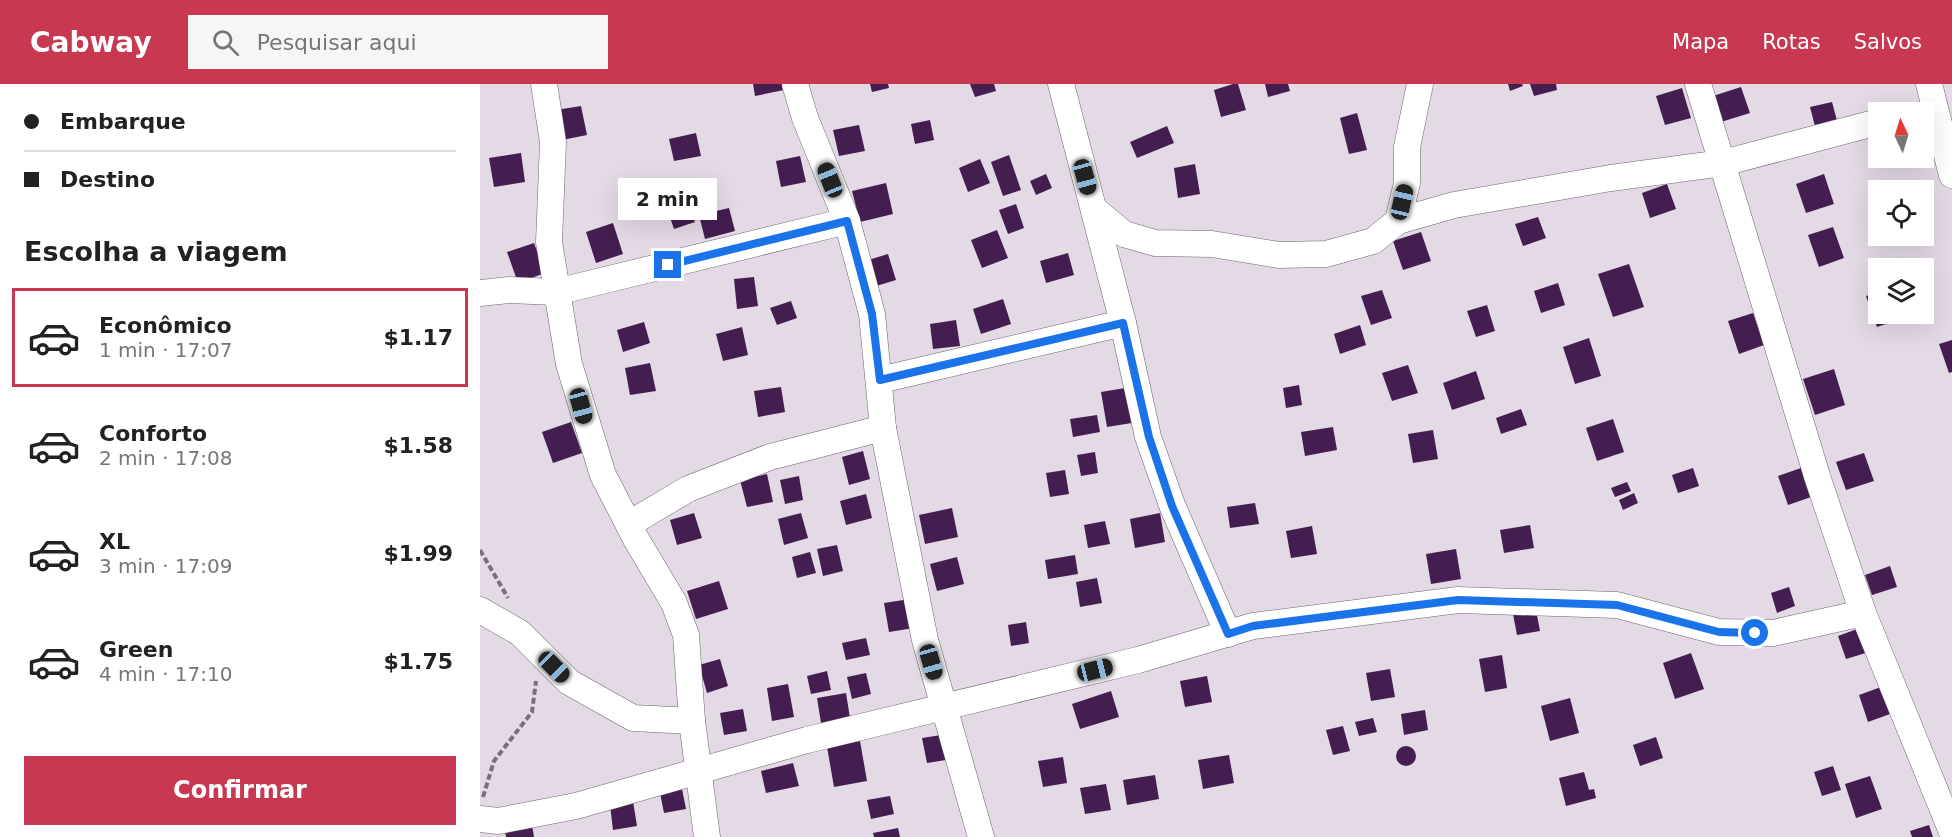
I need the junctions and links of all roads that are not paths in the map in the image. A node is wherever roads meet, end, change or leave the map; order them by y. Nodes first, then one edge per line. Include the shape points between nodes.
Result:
1 (544, 84) edge
2 (795, 84) edge
3 (1061, 84) edge
4 (1420, 84) edge
5 (1698, 84) edge
6 (1934, 106) edge
7 (1868, 125) edge
8 (1723, 163) junction
9 (1952, 175) edge
10 (1094, 209) junction
11 (847, 221) junction
12 (1398, 221) junction
13 (556, 292) junction
14 (480, 293) edge
15 (1123, 323) junction
16 (880, 380) junction
17 (883, 429) junction
18 (628, 524) junction
19 (480, 610) edge
20 (1863, 613) junction
21 (1228, 634) junction
22 (944, 707) junction
23 (692, 721) junction
24 (698, 773) junction
25 (480, 819) edge
26 (1952, 832) edge
27 (707, 837) edge
28 (981, 837) edge

1 - 13 street via 553,142 549,242
2 - 11 street
3 - 10 street
4 - 12 street
5 - 8 street
6 - 9 street
7 - 8 street
8 - 12 street via 1454,205
8 - 20 street via 1817,476
10 - 12 street via 1124,234 1155,243 1212,244 1279,255 1326,254 1345,249 1373,241
10 - 15 street
11 - 13 street
11 - 16 street via 872,314
13 - 14 street
13 - 18 street via 586,426 603,475
15 - 16 street
15 - 21 street via 1149,437 1172,506
16 - 17 street
17 - 18 street via 770,457 688,489
17 - 22 street via 925,640
18 - 23 street via 674,603 686,635
19 - 23 street via 519,633 569,682 633,718
20 - 21 street via 1773,633 1719,632 1617,605 1458,600 1253,626
20 - 26 street
21 - 22 street
22 - 24 street
22 - 28 street
23 - 24 street
24 - 25 street via 576,806 498,821
24 - 27 street

